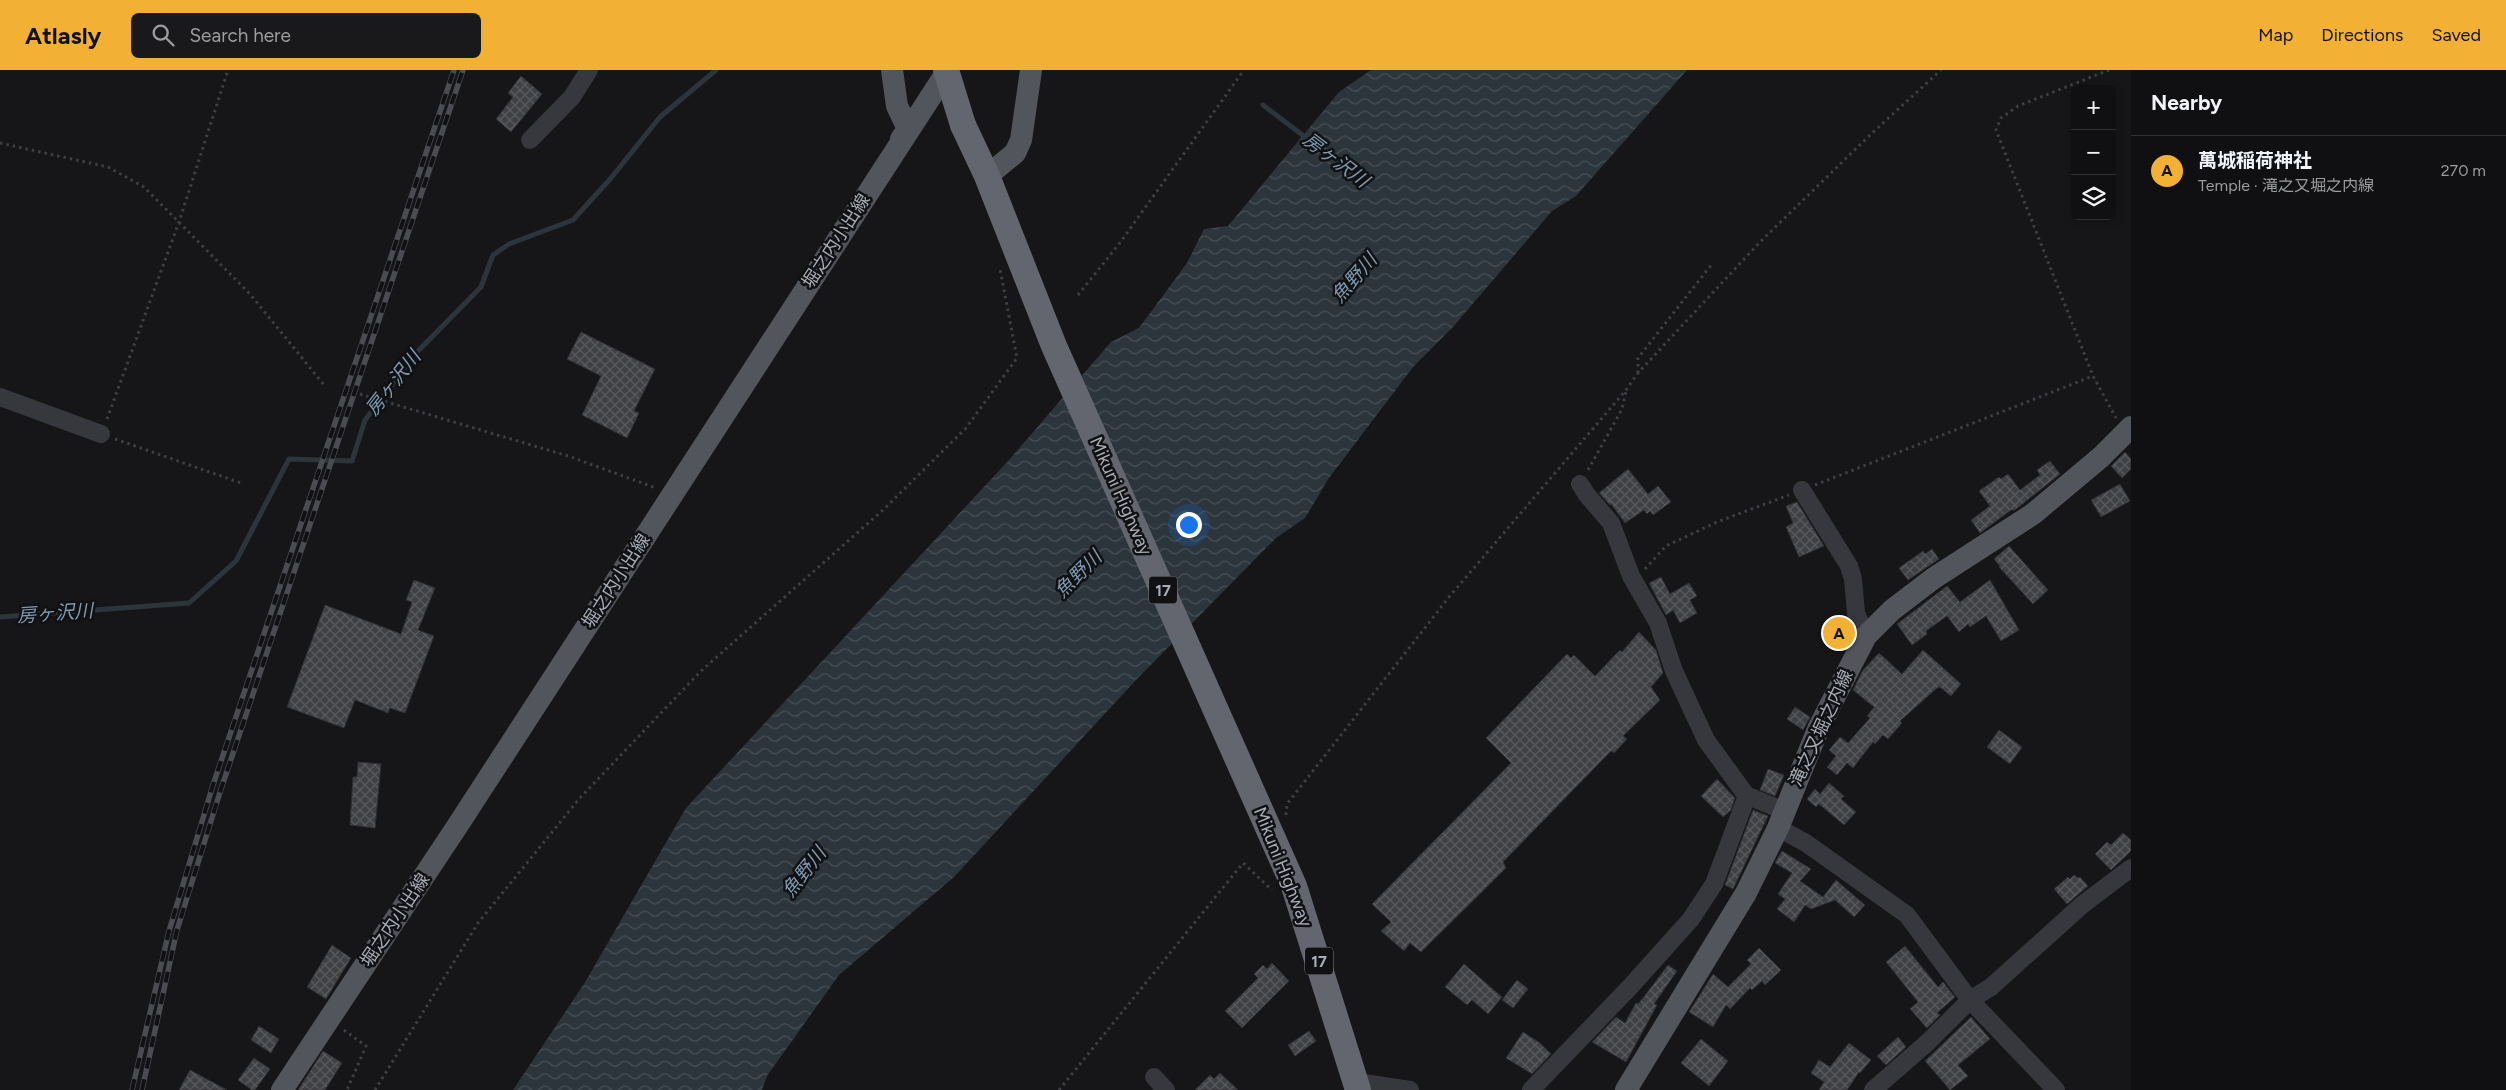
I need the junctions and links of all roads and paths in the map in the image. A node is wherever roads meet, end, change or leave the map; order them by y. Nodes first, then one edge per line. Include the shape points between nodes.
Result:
1 (228, 70) edge
2 (589, 70) edge
3 (892, 70) edge
4 (947, 70) edge
5 (1031, 70) edge
6 (1244, 70) edge
7 (1941, 70) edge
8 (2109, 70) edge
9 (908, 129) junction
10 (530, 140) dead end
11 (0, 143) edge
12 (987, 176) junction
13 (179, 222) junction
14 (999, 263) dead end
15 (1712, 264) dead end
16 (1078, 295) dead end
17 (1638, 373) junction
18 (2093, 376) junction
19 (324, 385) dead end
20 (1626, 390) junction
21 (360, 394) dead end
22 (0, 397) edge
23 (2128, 430) edge
24 (102, 434) junction
25 (241, 482) dead end
26 (1580, 484) joint
27 (1802, 490) junction
28 (673, 494) junction
29 (1631, 576) junction
30 (1866, 636) junction
31 (1747, 796) junction
32 (1781, 819) junction
33 (1279, 827) junction
34 (2131, 868) edge
35 (1294, 886) junction
36 (1970, 1000) junction
37 (329, 1020) junction
38 (1357, 1086) edge
39 (282, 1090) edge
40 (346, 1090) edge
41 (374, 1090) edge
42 (1059, 1090) edge
43 (1410, 1090) edge
44 (1531, 1090) edge
45 (1626, 1090) edge
46 (1873, 1090) edge
47 (2056, 1090) edge

1 - 13 path
2 - 10 street via 572,97
3 - 9 main road via 896,106
4 - 9 main road, 堀之内小出線
4 - 12 highway, Mikuni Highway / 17, bridge via 963,125
5 - 12 main road via 1021,140 1016,153
6 - 16 path
7 - 17 path via 1759,243
8 - 18 path via 2018,106 2000,118 1996,130
9 - 28 main road, 堀之内小出線
11 - 13 path via 108,166 144,187
12 - 33 highway, Mikuni Highway / 17 via 1054,346
13 - 19 path via 250,294
13 - 24 path
14 - 41 path via 1017,358 966,428 884,510 701,671 579,799 478,923
15 - 17 path via 1638,358
17 - 20 path
18 - 23 path
18 - 27 path
20 - 26 path via 1622,409
20 - 33 path via 1449,597 1287,804
21 - 28 path via 568,456
22 - 24 street
23 - 30 main road, 滝之又堀之内線 via 2033,514 1934,578 1892,610
24 - 25 path
26 - 29 street via 1611,523
27 - 29 path via 1717,522 1666,546 1644,569
27 - 30 street via 1849,566 1856,613
28 - 37 main road, 堀之内小出線
29 - 31 street via 1658,623 1674,671 1706,740
30 - 32 main road, 滝之又堀之内線 via 1819,727
31 - 32 street
31 - 44 street via 1714,884 1691,919
32 - 36 street via 1806,844 1907,915
32 - 45 main road, 滝之又堀之内線 via 1746,893
33 - 35 highway, Mikuni Highway / 17
34 - 36 street via 2082,905 1991,987
35 - 38 highway, Mikuni Highway / 17
35 - 42 path via 1282,898 1243,863
36 - 46 street
36 - 47 street
37 - 39 main road, 堀之内小出線
37 - 40 path via 366,1046
38 - 43 street

